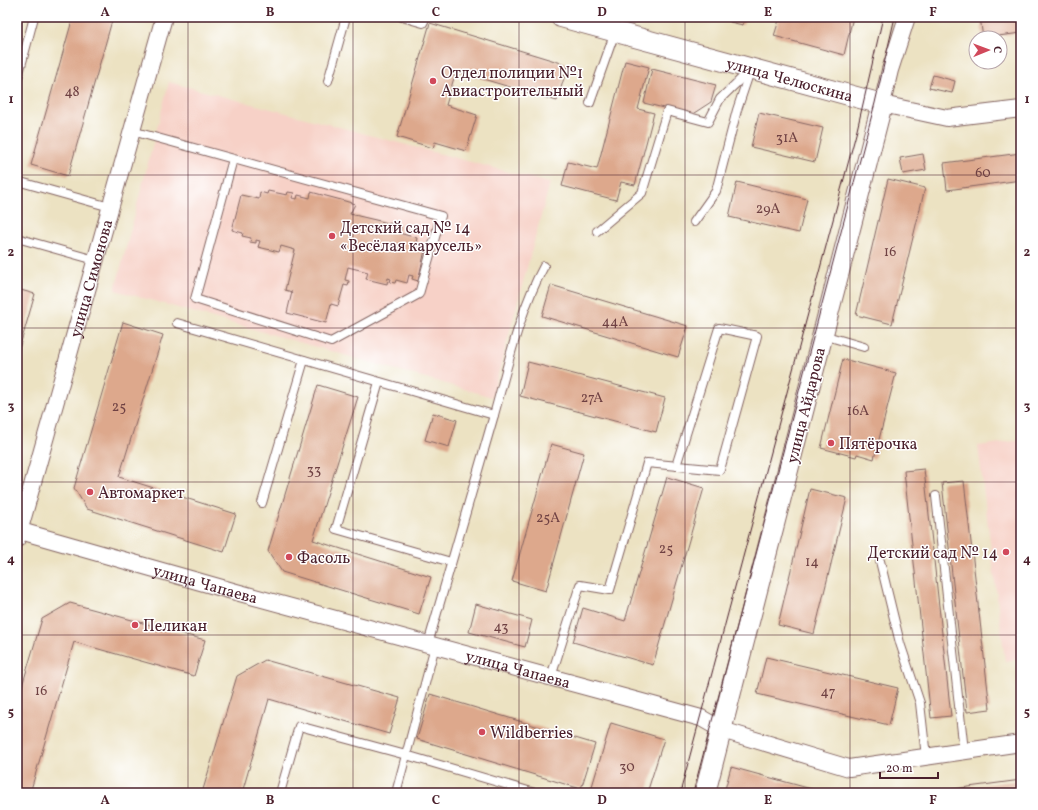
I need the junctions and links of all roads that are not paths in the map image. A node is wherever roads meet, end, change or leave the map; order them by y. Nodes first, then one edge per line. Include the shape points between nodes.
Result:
1 (34, 17) edge
2 (164, 17) edge
3 (346, 17) edge
4 (402, 17) edge
5 (426, 17) edge
6 (561, 17) edge
7 (907, 17) edge
8 (615, 32) junction
9 (751, 69) junction
10 (17, 81) edge
11 (328, 81) dead end
12 (590, 103) dead end
13 (882, 104) junction
14 (1021, 110) edge
15 (132, 131) junction
16 (233, 159) junction
17 (17, 181) edge
18 (110, 207) junction
19 (694, 222) dead end
20 (597, 231) dead end
21 (17, 238) edge
22 (95, 260) junction
23 (544, 266) dead end
24 (177, 323) dead end
25 (823, 335) junction
26 (864, 347) dead end
27 (304, 360) junction
28 (379, 382) junction
29 (494, 415) junction
30 (676, 466) junction
31 (936, 496) dead end
32 (262, 503) dead end
33 (18, 533) edge
34 (880, 561) dead end
35 (451, 562) junction
36 (431, 645) junction
37 (551, 677) junction
38 (722, 730) junction
39 (1021, 743) edge
40 (964, 751) junction
41 (406, 755) junction
42 (926, 757) junction
43 (280, 793) edge
44 (396, 793) edge
45 (536, 793) edge
46 (705, 793) edge

1 - 10 lane
2 - 15 street, улица Симонова
3 - 11 lane
4 - 5 lane via 423,22
6 - 8 street, улица Челюскина
7 - 13 street, улица Айдарова
8 - 9 street, улица Челюскина
8 - 12 lane
9 - 13 street, улица Челюскина
9 - 19 lane via 737,110 716,191
9 - 20 lane via 720,99 708,122 667,111 642,193
13 - 14 street, улица Челюскина via 947,118
13 - 25 street, улица Айдарова
15 - 16 lane
15 - 18 street, улица Симонова
16 - 16 lane via 441,216 420,294 331,342 195,299
17 - 18 lane
18 - 22 street, улица Симонова
21 - 22 lane
22 - 33 street, улица Симонова
23 - 29 lane via 532,289 510,354
24 - 27 lane
25 - 26 lane
25 - 38 street, улица Айдарова
27 - 28 lane
27 - 32 lane
28 - 29 lane
28 - 35 lane via 336,529
29 - 35 lane
30 - 30 lane via 720,470 757,336 718,328
30 - 37 lane via 647,463 610,590 580,585
31 - 40 lane
33 - 36 street, улица Чапаева
34 - 42 lane via 900,643 920,702
35 - 36 lane
36 - 37 street, улица Чапаева
36 - 41 lane
37 - 38 street, улица Чапаева via 700,718
38 - 42 street, улица Чапаева via 849,768
38 - 46 street, улица Айдарова
39 - 40 street, улица Чапаева
40 - 42 street, улица Чапаева
41 - 43 lane via 299,726
41 - 44 lane
41 - 45 lane

